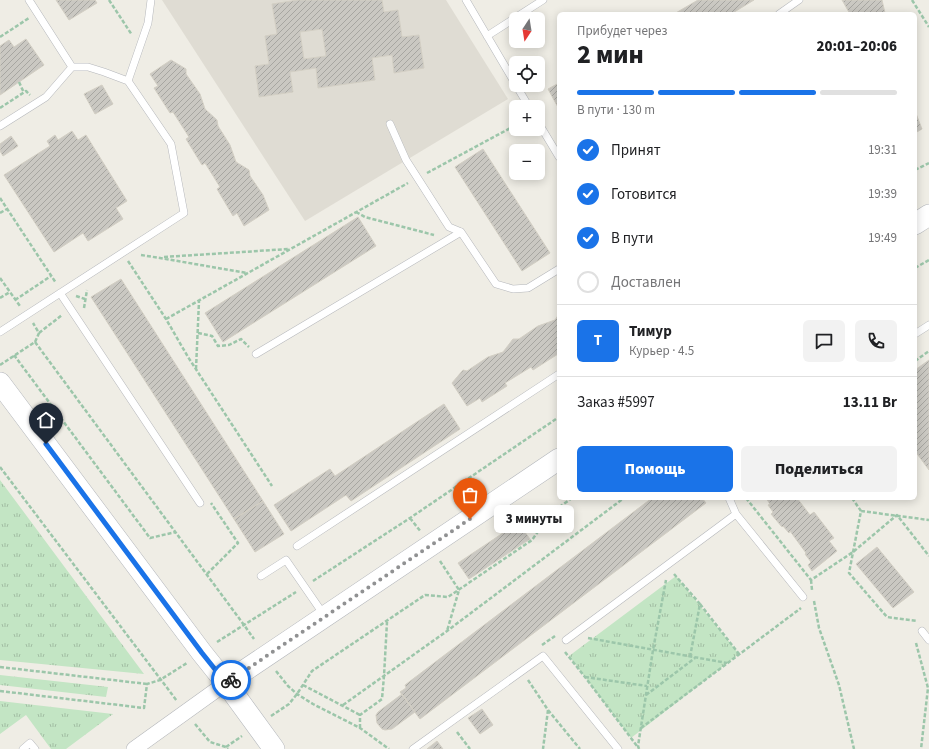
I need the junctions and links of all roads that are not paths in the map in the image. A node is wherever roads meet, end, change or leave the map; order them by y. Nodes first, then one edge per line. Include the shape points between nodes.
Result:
1 (29, 0) edge
2 (151, 0) edge
3 (466, 0) edge
4 (543, 0) edge
5 (799, 0) edge
6 (783, 12) edge
7 (487, 36) junction
8 (72, 67) junction
9 (509, 73) edge
10 (128, 81) junction
11 (390, 124) dead end
12 (0, 126) edge
13 (545, 133) edge
14 (557, 151) edge
15 (929, 215) edge
16 (917, 223) edge
17 (461, 232) junction
18 (557, 269) edge
19 (61, 292) junction
20 (929, 324) edge
21 (0, 332) edge
22 (917, 333) edge
23 (256, 354) dead end
24 (557, 375) edge
25 (0, 383) edge
26 (557, 460) edge
27 (730, 500) edge
28 (200, 503) dead end
29 (736, 514) junction
30 (297, 546) dead end
31 (261, 576) dead end
32 (803, 597) dead end
33 (325, 617) junction
34 (922, 631) dead end
35 (566, 640) dead end
36 (929, 640) edge
37 (226, 683) junction
38 (22, 749) edge
39 (35, 749) edge
40 (134, 749) edge
41 (274, 749) edge
42 (413, 749) edge
43 (618, 749) edge

1 - 8 lane
2 - 10 lane via 148,23
3 - 7 lane
4 - 7 lane
5 - 6 lane
7 - 9 lane
8 - 10 lane via 88,67
8 - 12 lane via 46,97
10 - 19 lane via 171,144 184,212
11 - 17 lane via 406,160 449,227
13 - 14 lane
15 - 16 main road
17 - 18 lane via 496,284 513,289 528,288
17 - 23 lane
19 - 21 lane
19 - 28 lane
20 - 22 lane
24 - 30 lane
25 - 37 main road
26 - 33 main road
27 - 29 lane
29 - 32 lane
29 - 35 lane
31 - 33 lane via 286,560
33 - 37 main road
34 - 36 lane
37 - 40 street
37 - 41 main road
38 - 39 lane via 30,743
42 - 43 lane via 543,656

